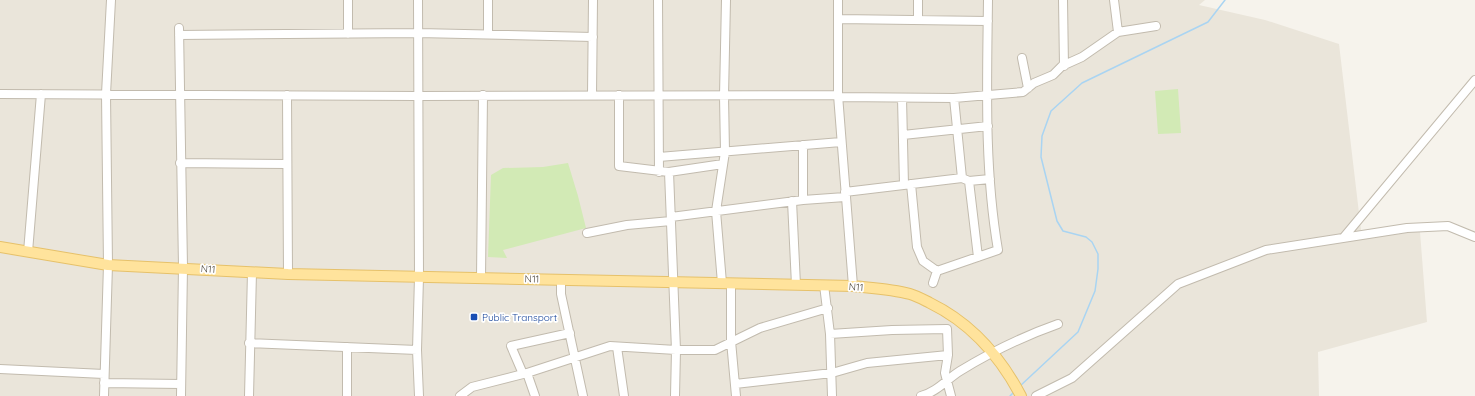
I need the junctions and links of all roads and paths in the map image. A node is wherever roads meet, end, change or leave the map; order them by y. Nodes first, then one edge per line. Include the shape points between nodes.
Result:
1 (111, 0) edge
2 (348, 0) edge
3 (418, 0) edge
4 (488, 0) edge
5 (593, 0) edge
6 (658, 0) edge
7 (726, 0) edge
8 (838, 0) edge
9 (918, 0) edge
10 (988, 0) edge
11 (1063, 0) edge
12 (1114, 0) edge
13 (838, 19) junction
14 (918, 20) junction
15 (988, 21) junction
16 (1156, 26) dead end
17 (1118, 32) junction
18 (418, 33) junction
19 (348, 34) junction
20 (488, 34) junction
21 (592, 37) junction
22 (1022, 58) dead end
23 (1064, 66) junction
24 (1475, 80) edge
25 (1028, 88) junction
26 (0, 94) edge
27 (40, 94) junction
28 (106, 94) junction
29 (179, 94) junction
30 (987, 94) junction
31 (287, 95) junction
32 (483, 95) junction
33 (592, 95) junction
34 (619, 95) junction
35 (658, 95) junction
36 (417, 96) junction
37 (724, 96) junction
38 (838, 96) junction
39 (902, 98) junction
40 (954, 98) junction
41 (988, 126) junction
42 (957, 128) junction
43 (903, 135) junction
44 (841, 142) junction
45 (803, 146) junction
46 (725, 152) junction
47 (659, 156) junction
48 (180, 163) junction
49 (287, 164) junction
50 (723, 164) junction
51 (659, 172) junction
52 (669, 172) junction
53 (990, 179) junction
54 (966, 180) junction
55 (908, 184) junction
56 (845, 195) junction
57 (803, 200) junction
58 (792, 201) junction
59 (716, 211) junction
60 (671, 219) junction
61 (587, 233) dead end
62 (1344, 237) junction
63 (1475, 237) edge
64 (0, 247) edge
65 (28, 252) junction
66 (978, 257) junction
67 (108, 265) junction
68 (183, 267) junction
69 (937, 271) junction
70 (252, 272) junction
71 (288, 274) junction
72 (418, 277) junction
73 (481, 278) junction
74 (561, 280) junction
75 (673, 283) junction
76 (933, 283) dead end
77 (727, 284) junction
78 (796, 285) junction
79 (824, 285) junction
80 (853, 286) junction
81 (828, 308) junction
82 (1058, 324) dead end
83 (570, 333) junction
84 (830, 334) junction
85 (731, 341) junction
86 (249, 343) junction
87 (347, 347) junction
88 (617, 347) junction
89 (417, 350) junction
90 (676, 350) junction
91 (994, 353) junction
92 (948, 355) junction
93 (574, 356) junction
94 (0, 369) edge
95 (525, 373) junction
96 (104, 374) junction
97 (832, 374) junction
98 (948, 380) junction
99 (104, 384) junction
100 (180, 384) junction
101 (735, 384) junction
102 (472, 387) junction
103 (1020, 395) edge
104 (104, 396) edge
105 (181, 396) edge
106 (249, 396) edge
107 (347, 396) edge
108 (419, 396) edge
109 (460, 396) edge
110 (472, 396) edge
111 (534, 396) edge
112 (583, 396) edge
113 (624, 396) edge
114 (675, 396) edge
115 (736, 396) edge
116 (832, 396) edge
117 (921, 396) edge
118 (951, 396) edge
119 (1036, 396) edge

1 - 28 street
2 - 19 street
3 - 18 street
4 - 20 street
5 - 21 street
6 - 35 street
7 - 37 street
8 - 13 street
9 - 14 street
10 - 15 street
11 - 23 street
12 - 17 street
13 - 14 street
13 - 38 street
14 - 15 street
15 - 30 street
16 - 17 street
17 - 23 street
18 - 19 street
18 - 20 street
18 - 36 street
19 - 29 street via 179,31
20 - 21 street
21 - 33 street
22 - 25 street
23 - 25 street
24 - 62 street
25 - 30 street via 1023,92
26 - 27 street
27 - 28 street
27 - 65 street
28 - 29 street
28 - 67 street
29 - 31 street
29 - 48 street
30 - 40 street
30 - 41 street
31 - 36 street
31 - 49 street
32 - 33 street
32 - 36 street
32 - 73 street
33 - 34 street
34 - 35 street
34 - 51 street via 619,166
35 - 37 street
35 - 47 street
36 - 72 street
37 - 38 street
37 - 46 street
38 - 39 street
38 - 44 street
39 - 40 street
39 - 43 street
40 - 42 street
41 - 42 street
41 - 53 street
42 - 43 street
42 - 54 street
43 - 55 street
44 - 45 street
44 - 56 street
45 - 46 street
45 - 57 street
46 - 47 street
46 - 50 street
47 - 51 street
48 - 49 street
48 - 68 street
49 - 71 street
50 - 52 street
50 - 59 street
51 - 52 street
52 - 60 street
53 - 54 street
53 - 66 street via 998,250
54 - 55 street
54 - 66 street
55 - 56 street
55 - 69 street via 917,247 923,261
56 - 57 street
56 - 80 street
57 - 58 street
58 - 59 street
58 - 78 street
59 - 60 street
59 - 77 street
60 - 61 street
60 - 75 street
62 - 63 street via 1407,228 1448,226
62 - 119 street via 1266,250 1178,284 1072,378
64 - 65 main road, N11
65 - 67 main road, N11
66 - 69 street
67 - 68 main road, N11
67 - 96 street
68 - 70 main road, N11
68 - 100 street
69 - 76 street
70 - 71 main road, N11
70 - 86 street
71 - 72 main road, N11
72 - 73 main road, N11
72 - 89 street
73 - 74 main road, N11
74 - 75 main road, N11
74 - 83 street via 561,294
75 - 77 main road, N11
75 - 90 street
77 - 78 main road, N11
77 - 85 street
78 - 79 main road, N11
79 - 80 main road, N11
79 - 81 street
80 - 91 main road, N11 via 911,294 965,324
81 - 84 street
81 - 85 street via 760,328
82 - 91 street via 1021,338
83 - 93 street
83 - 95 street via 511,346
84 - 92 street via 947,329
84 - 97 street
85 - 90 street via 715,350
85 - 101 street
86 - 87 street
86 - 106 street
87 - 89 street
87 - 107 street
88 - 90 street
88 - 93 street via 604,347
88 - 113 street
89 - 108 street
90 - 114 street
91 - 98 street
91 - 103 main road, N11
92 - 97 street via 867,364
92 - 98 street via 945,373
93 - 95 street
93 - 112 street
94 - 96 street
95 - 102 street
95 - 111 street
96 - 99 street
97 - 101 street
97 - 116 street
98 - 117 street via 930,394
98 - 118 street
99 - 100 street
99 - 104 street
100 - 105 street
101 - 115 street
102 - 109 street
102 - 110 street

